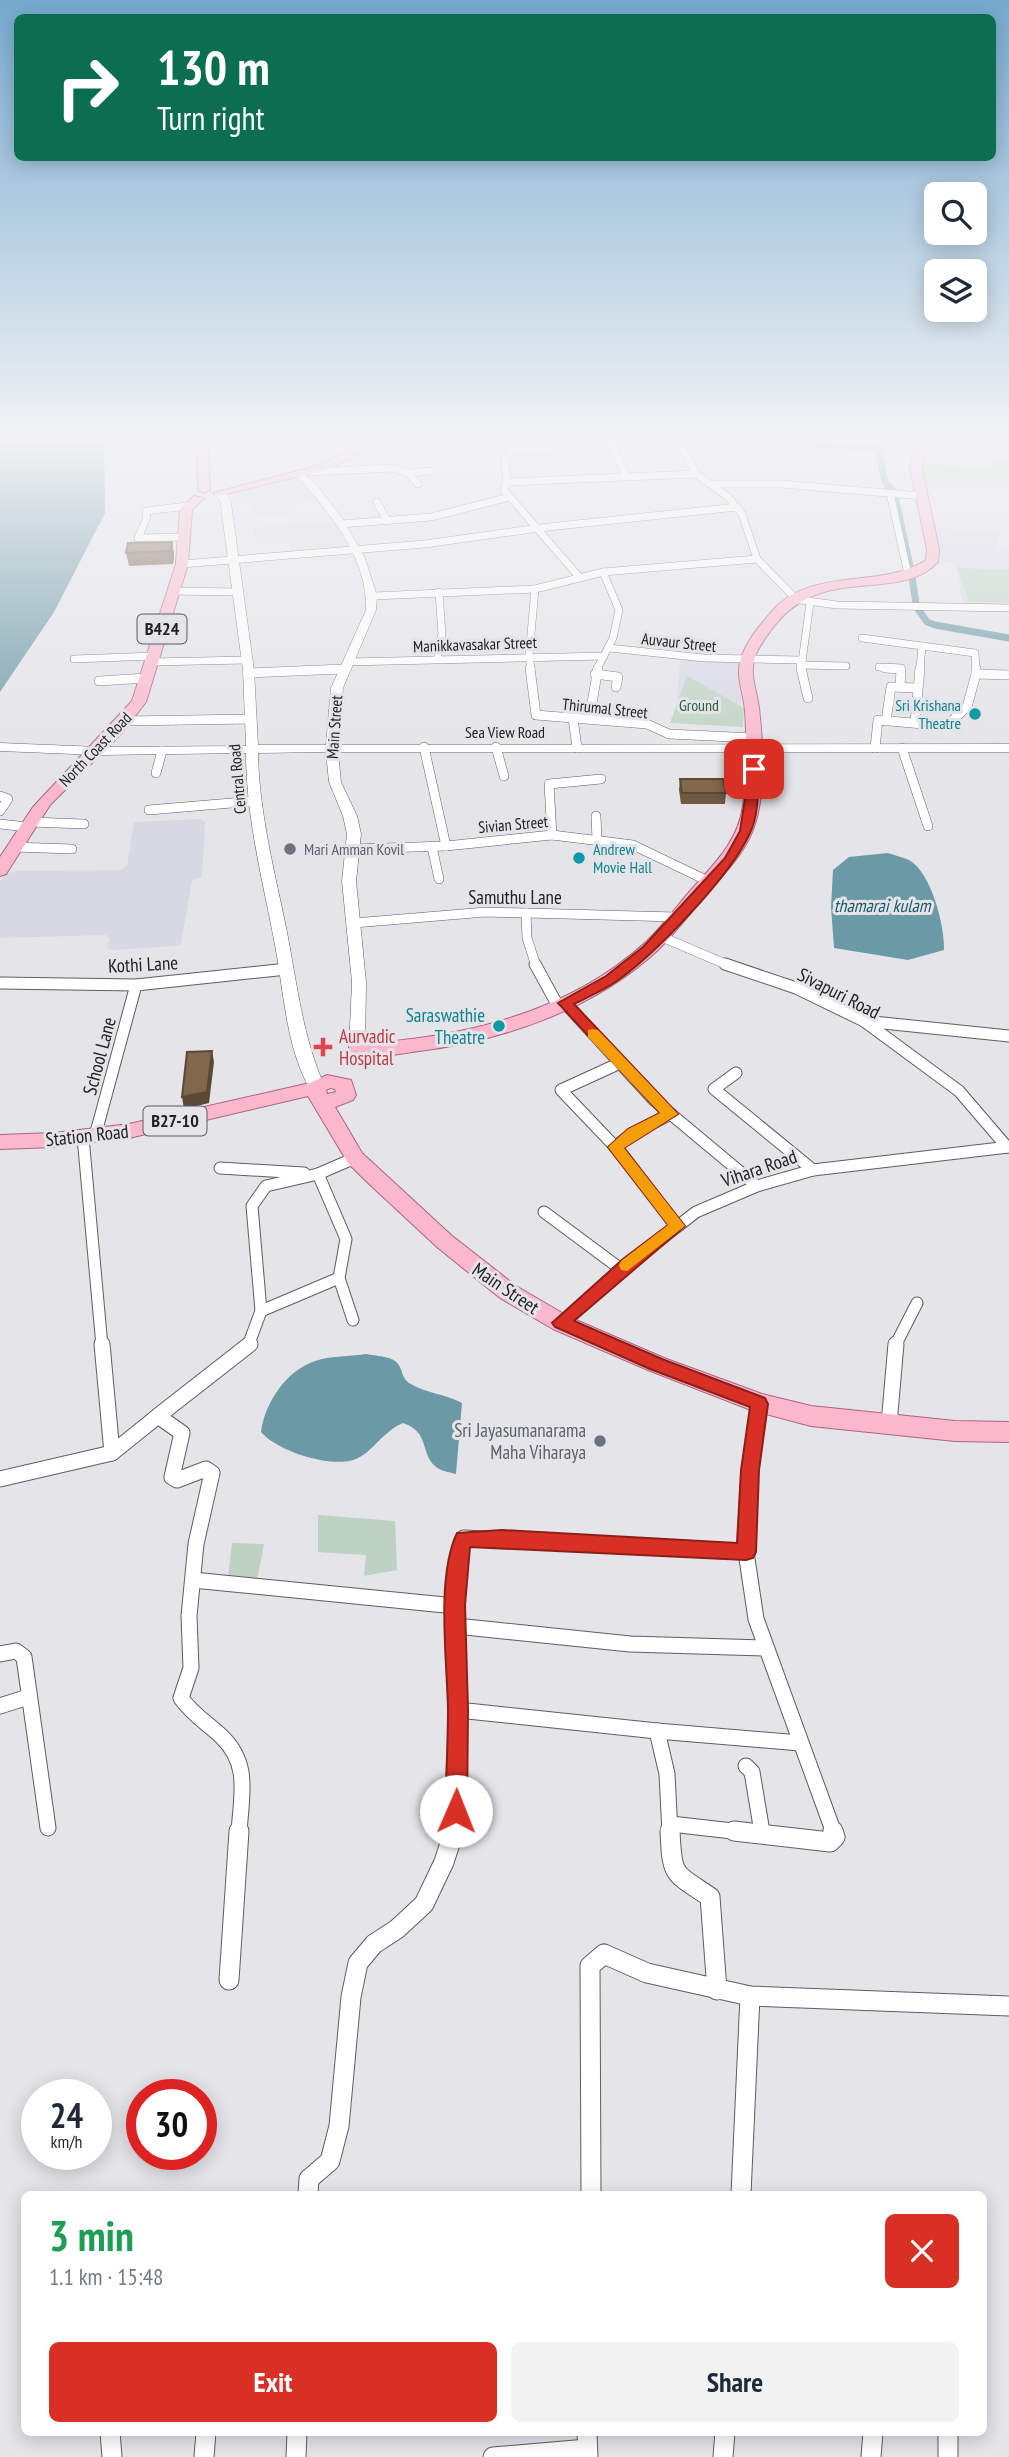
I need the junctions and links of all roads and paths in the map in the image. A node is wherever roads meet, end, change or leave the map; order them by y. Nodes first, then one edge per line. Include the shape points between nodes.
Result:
1 (183, 552) edge
2 (230, 552) edge
3 (335, 552) edge
4 (355, 552) edge
5 (558, 552) edge
6 (755, 552) edge
7 (903, 552) edge
8 (932, 552) edge
9 (757, 559) junction
10 (231, 561) junction
11 (181, 564) junction
12 (603, 572) junction
13 (908, 574) junction
14 (580, 578) junction
15 (535, 589) junction
16 (174, 591) junction
17 (236, 592) junction
18 (439, 592) junction
19 (374, 596) junction
20 (799, 600) junction
21 (1009, 608) edge
22 (862, 638) dead end
23 (922, 646) junction
24 (609, 648) junction
25 (529, 656) junction
26 (604, 656) junction
27 (434, 658) junction
28 (74, 659) dead end
29 (153, 659) junction
30 (246, 660) junction
31 (746, 662) junction
32 (800, 662) junction
33 (345, 666) junction
34 (846, 666) dead end
35 (878, 667) dead end
36 (432, 671) dead end
37 (248, 673) junction
38 (595, 674) junction
39 (976, 674) junction
40 (1009, 676) edge
41 (147, 678) junction
42 (99, 681) dead end
43 (616, 687) dead end
44 (900, 687) junction
45 (917, 688) junction
46 (808, 698) dead end
47 (592, 703) dead end
48 (573, 718) junction
49 (251, 719) junction
50 (886, 720) junction
51 (126, 721) junction
52 (915, 723) junction
53 (754, 743) junction
54 (0, 747) edge
55 (424, 747) junction
56 (496, 747) junction
57 (578, 748) junction
58 (875, 748) junction
59 (902, 748) junction
60 (1009, 748) edge
61 (332, 749) junction
62 (251, 750) junction
63 (99, 751) junction
64 (162, 751) junction
65 (156, 774) dead end
66 (504, 776) dead end
67 (601, 779) dead end
68 (0, 796) edge
69 (255, 801) junction
70 (149, 810) dead end
71 (0, 811) edge
72 (596, 816) dead end
73 (0, 824) edge
74 (84, 824) dead end
75 (29, 825) junction
76 (928, 827) dead end
77 (552, 835) junction
78 (597, 840) junction
79 (446, 846) junction
80 (15, 847) junction
81 (432, 847) junction
82 (72, 849) dead end
83 (354, 849) junction
84 (0, 871) edge
85 (439, 879) dead end
86 (708, 881) junction
87 (526, 913) junction
88 (676, 918) junction
89 (354, 923) junction
90 (662, 937) junction
91 (286, 969) junction
92 (0, 983) edge
93 (136, 985) junction
94 (562, 1004) junction
95 (864, 1021) junction
96 (1009, 1036) edge
97 (357, 1050) junction
98 (620, 1063) junction
99 (736, 1073) dead end
100 (328, 1090) junction
101 (671, 1114) junction
102 (89, 1137) junction
103 (0, 1142) edge
104 (615, 1147) junction
105 (1008, 1147) edge
106 (355, 1158) junction
107 (220, 1168) dead end
108 (813, 1170) junction
109 (318, 1174) junction
110 (757, 1186) junction
111 (544, 1212) dead end
112 (677, 1226) junction
113 (622, 1270) junction
114 (339, 1278) junction
115 (917, 1303) dead end
116 (261, 1311) junction
117 (353, 1320) dead end
118 (561, 1323) junction
119 (759, 1404) junction
120 (158, 1416) junction
121 (889, 1424) junction
122 (956, 1431) junction
123 (1009, 1432) edge
124 (1009, 1447) edge
125 (112, 1453) junction
126 (0, 1479) edge
127 (746, 1552) junction
128 (193, 1580) junction
129 (455, 1605) junction
130 (456, 1626) junction
131 (765, 1648) junction
132 (0, 1654) edge
133 (28, 1697) junction
134 (0, 1706) edge
135 (458, 1710) junction
136 (657, 1731) junction
137 (800, 1743) junction
138 (746, 1766) dead end
139 (671, 1824) junction
140 (48, 1828) dead end
141 (762, 1832) junction
142 (229, 1980) dead end
143 (717, 1990) junction
144 (750, 1996) junction
145 (1009, 2006) edge
146 (308, 2191) edge
147 (591, 2191) edge
148 (741, 2191) edge
149 (110, 2436) edge
150 (206, 2436) edge
151 (298, 2436) edge
152 (724, 2436) edge
153 (873, 2436) edge
154 (948, 2436) edge
155 (587, 2446) edge
156 (112, 2457) edge
157 (204, 2457) edge
158 (296, 2457) edge
159 (493, 2457) edge
160 (723, 2457) edge
161 (872, 2457) edge
162 (948, 2457) edge

1 - 11 main road, North Coast Road / B424
2 - 10 main road, Central Road
3 - 10 street
4 - 19 main road
5 - 14 street
6 - 9 street
7 - 13 street
8 - 13 main road via 933,560 925,568
9 - 12 street
9 - 20 street
10 - 11 street
10 - 17 main road, Central Road
11 - 16 main road, North Coast Road / B424
12 - 14 street
12 - 24 street via 619,610
13 - 20 main road via 838,584
14 - 15 street
15 - 18 street
15 - 25 street, Thirumal Street
16 - 17 street
16 - 29 main road, North Coast Road / B424
17 - 30 main road, Central Road
18 - 19 street
18 - 27 street via 442,635
19 - 33 main road, Main Street
20 - 21 street
20 - 31 main road via 757,640
20 - 32 street
22 - 23 street
23 - 39 street via 975,653
23 - 45 street
24 - 26 street
24 - 31 street, Auvaur Street
25 - 26 street, Manikkavasakar Street
25 - 27 street, Manikkavasakar Street
25 - 48 street, Thirumal Street via 536,715
26 - 38 street
27 - 33 street, Manikkavasakar Street
27 - 36 street
28 - 29 street
29 - 30 street
29 - 41 main road, North Coast Road / B424
30 - 37 main road, Central Road
31 - 32 street, Auvaur Street
31 - 53 main road
32 - 34 street, Auvaur Street
32 - 46 street
33 - 37 street, Manikkavasakar Street
33 - 61 main road, Main Street via 336,692
35 - 44 street via 901,669
37 - 49 main road, Central Road
38 - 43 street via 618,677
38 - 47 street
39 - 40 street
39 - 52 street via 967,706 946,726
41 - 42 street
41 - 51 main road, North Coast Road / B424
44 - 45 street
44 - 50 street via 891,687
45 - 52 street
48 - 53 street, Thirumal Street via 647,723 669,734
48 - 57 street
49 - 51 street
49 - 62 main road, Central Road
50 - 52 street
50 - 58 street via 878,720
51 - 63 main road, North Coast Road / B424
53 - 57 main road, Sea View Road
53 - 58 main road, Sea View Road
53 - 86 main road via 746,831 735,853
54 - 63 main road, Sea View Road
55 - 56 main road, Sea View Road
55 - 61 main road, Sea View Road
55 - 79 street
56 - 57 main road, Sea View Road
56 - 66 street
58 - 59 main road, Sea View Road
59 - 60 main road, Sea View Road
59 - 76 street
61 - 62 main road, Sea View Road
61 - 83 main road, Main Street via 333,773 350,816
62 - 64 main road, Sea View Road
62 - 69 main road, Central Road
63 - 64 main road, Sea View Road
63 - 75 main road, North Coast Road / B424
64 - 65 street
67 - 77 street via 549,784
68 - 71 street via 8,799
69 - 70 street
69 - 91 main road, Central Road
72 - 78 street
73 - 75 street
74 - 75 street
75 - 80 main road, North Coast Road / B424
77 - 78 street, Sivian Street
77 - 79 street, Sivian Street
78 - 86 street, Sivian Street via 633,845
79 - 81 street, Sivian Street
80 - 82 street
80 - 84 main road, North Coast Road / B424
81 - 83 street, Sivian Street
81 - 85 street
83 - 89 main road, Main Street via 349,881
86 - 88 main road
87 - 88 street, Samuthu Lane
87 - 89 street, Samuthu Lane
87 - 94 street via 526,938 544,981
88 - 90 main road
89 - 97 main road, Main Street via 359,982
90 - 94 main road via 611,979
90 - 95 street, Sivapuri Road via 796,988
91 - 93 street, Kothi Lane
91 - 100 main road, Central Road via 306,1061
92 - 93 street, Kothi Lane
93 - 102 street, School Lane
94 - 97 main road via 468,1036
94 - 98 street
95 - 96 street
95 - 105 street, Sivapuri Road via 959,1091
97 - 100 main road, Main Street
98 - 101 street
98 - 104 street via 560,1089
99 - 108 street via 715,1090
100 - 102 main road, Station Road / B27-10
100 - 106 main road, Main Street via 342,1136
101 - 104 street
101 - 110 street
102 - 103 main road, Station Road / B27-10
102 - 125 street
104 - 112 street
105 - 108 street, Vihara Road
106 - 109 street
106 - 118 main road, Main Street via 481,1272
107 - 109 street
108 - 110 street, Vihara Road
109 - 114 street via 345,1239
109 - 116 street via 266,1186 251,1206
110 - 112 street, Vihara Road via 696,1212
111 - 113 street
112 - 113 street, Vihara Road
113 - 118 street, Vihara Road
114 - 116 street
114 - 117 street
115 - 121 street via 894,1347
116 - 120 street via 250,1344
118 - 119 main road, Main Street
119 - 121 main road, Main Street via 811,1416
119 - 127 street
120 - 125 street
120 - 128 street via 182,1433 172,1477 177,1480 206,1469 212,1474 200,1518
121 - 122 main road, Main Street
122 - 123 main road, Main Street
122 - 124 main road, Main Street
125 - 126 street
127 - 129 street via 464,1538 458,1554
127 - 131 street
128 - 129 street
128 - 142 street via 191,1668 181,1698 220,1733 239,1757 243,1773
129 - 130 street
130 - 131 street via 630,1644
130 - 135 street
131 - 137 street
132 - 133 street via 16,1651 24,1657
133 - 134 street
133 - 140 street
135 - 136 street
135 - 146 street via 455,1828 424,1904 374,1944 358,1963 339,2126 330,2161 309,2179
136 - 137 street
136 - 139 street
137 - 141 street via 835,1837 830,1842
138 - 141 street via 752,1772
139 - 141 street
139 - 143 street via 675,1874 710,1897
143 - 144 street
143 - 147 street via 647,1973 604,1954 590,1966
144 - 145 street
144 - 148 street
149 - 156 street
150 - 157 street
151 - 158 street
152 - 160 street
153 - 161 street
154 - 162 street
155 - 159 street

